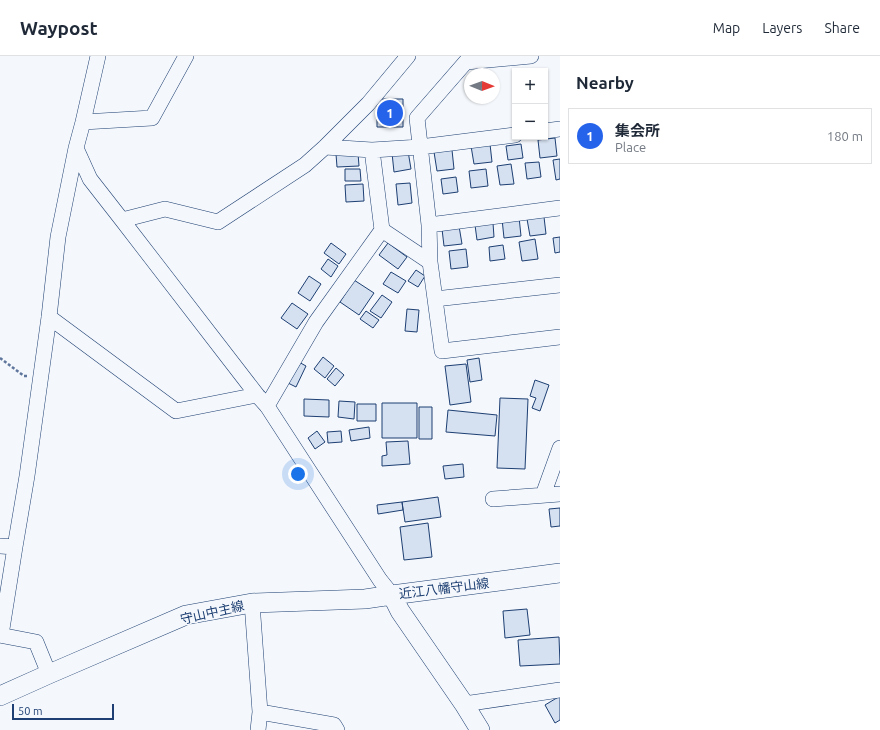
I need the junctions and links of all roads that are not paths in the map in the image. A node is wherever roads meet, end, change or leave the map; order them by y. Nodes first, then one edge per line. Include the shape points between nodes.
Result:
1 (98, 56) edge
2 (186, 56) edge
3 (408, 56) edge
4 (531, 56) edge
5 (468, 59) edge
6 (83, 122) junction
7 (560, 129) edge
8 (548, 131) edge
9 (512, 135) edge
10 (325, 147) junction
11 (420, 147) junction
12 (76, 148) junction
13 (372, 150) junction
14 (560, 208) edge
15 (122, 220) junction
16 (429, 225) junction
17 (382, 230) junction
18 (430, 262) junction
19 (560, 285) edge
20 (435, 299) junction
21 (49, 317) junction
22 (560, 337) edge
23 (257, 395) junction
24 (267, 406) junction
25 (560, 448) edge
26 (560, 494) edge
27 (543, 495) junction
28 (492, 499) dead end
29 (7, 547) edge
30 (560, 573) edge
31 (392, 594) junction
32 (252, 603) junction
33 (0, 635) edge
34 (49, 674) junction
35 (560, 690) edge
36 (0, 696) edge
37 (464, 704) junction
38 (260, 712) junction
39 (258, 730) edge
40 (337, 730) edge
41 (480, 730) edge

1 - 6 street
2 - 6 street via 152,118
3 - 10 street via 368,104
4 - 5 street
5 - 11 street via 417,118
6 - 12 street
7 - 8 street
9 - 11 street
10 - 13 street
10 - 15 street via 305,165 218,222 165,210
11 - 13 street
11 - 16 street
12 - 15 street via 90,179
12 - 21 street via 58,237
13 - 17 street
14 - 16 street
15 - 23 street
16 - 18 street
17 - 18 street
17 - 24 street via 316,322
18 - 20 street
19 - 20 street
20 - 22 street via 442,351
21 - 23 street via 176,411
21 - 29 street via 27,476
23 - 24 street
24 - 31 street via 380,580
25 - 27 street
26 - 27 street
27 - 28 street
29 - 33 street
30 - 31 main road, 近江八幡守山線
31 - 32 main road, 守山中主線 via 365,599
31 - 37 main road, 近江八幡守山線 via 400,611
32 - 34 main road, 守山中主線 via 186,615
32 - 38 street
33 - 34 street via 36,642
34 - 36 main road, 守山中主線
35 - 37 street
37 - 41 main road, 近江八幡守山線
38 - 39 street
38 - 40 street via 334,725

